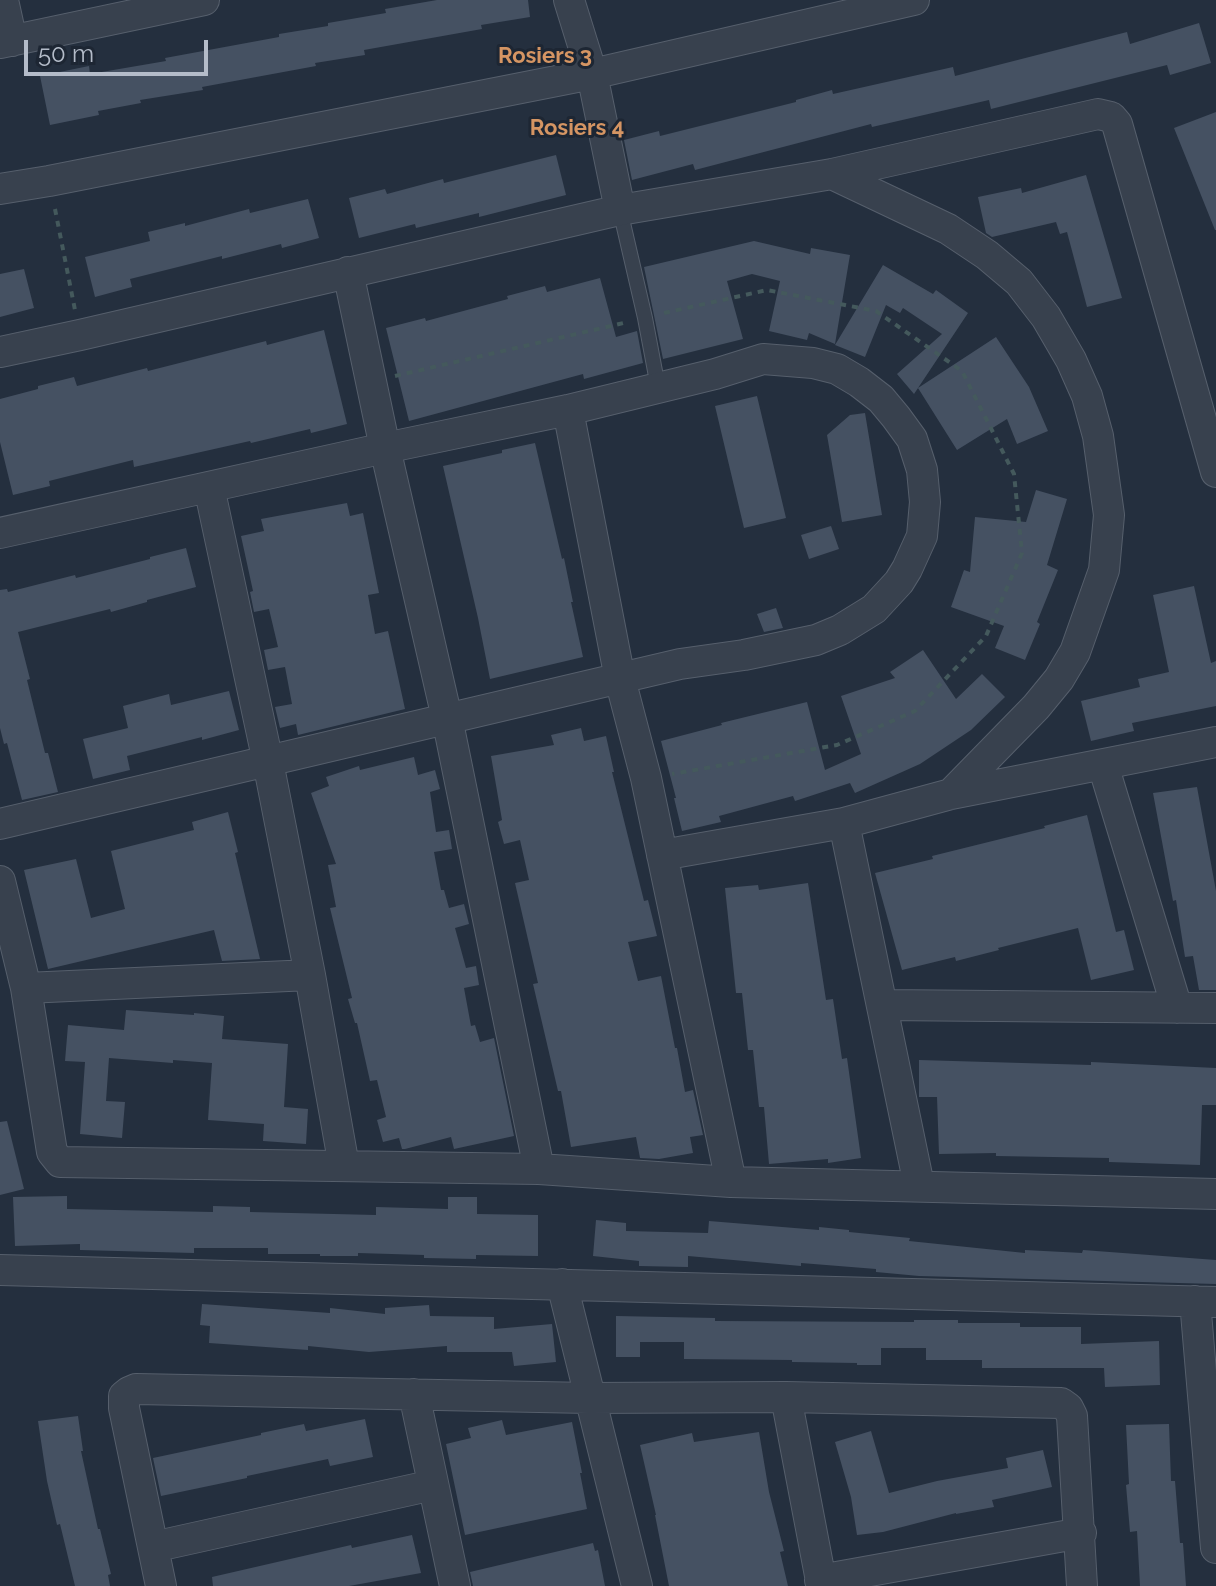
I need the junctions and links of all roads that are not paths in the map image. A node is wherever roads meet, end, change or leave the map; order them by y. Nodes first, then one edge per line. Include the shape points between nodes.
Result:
1 (3, 0) edge
2 (569, 0) edge
3 (914, 0) edge
4 (193, 1) edge
5 (6, 42) edge
6 (592, 74) junction
7 (832, 174) junction
8 (0, 189) edge
9 (620, 210) junction
10 (348, 272) junction
11 (0, 352) edge
12 (658, 387) junction
13 (568, 410) junction
14 (385, 448) junction
15 (1216, 472) edge
16 (209, 487) junction
17 (0, 533) edge
18 (620, 679) junction
19 (447, 718) junction
20 (1216, 742) edge
21 (268, 762) junction
22 (1103, 765) junction
23 (951, 794) junction
24 (844, 823) junction
25 (0, 824) edge
26 (662, 855) junction
27 (0, 881) edge
28 (310, 975) junction
29 (26, 988) junction
30 (883, 1005) junction
31 (1177, 1008) junction
32 (1216, 1008) edge
33 (344, 1166) junction
34 (539, 1169) junction
35 (731, 1182) junction
36 (919, 1185) junction
37 (1216, 1194) edge
38 (0, 1270) edge
39 (562, 1284) junction
40 (1206, 1302) edge
41 (414, 1394) junction
42 (786, 1397) junction
43 (589, 1398) junction
44 (433, 1485) junction
45 (1081, 1533) junction
46 (153, 1547) junction
47 (1216, 1548) edge
48 (821, 1583) edge
49 (161, 1586) edge
50 (455, 1586) edge
51 (637, 1586) edge
52 (1082, 1586) edge

1 - 5 street
2 - 6 street
3 - 6 street
4 - 5 street
6 - 8 street
6 - 9 street
7 - 9 street
7 - 15 street via 1098,114 1111,117
7 - 23 street via 948,229 1019,282 1071,360 1098,436 1109,515 1104,570 1075,652 1036,707
9 - 10 street
9 - 12 lane
10 - 11 street
10 - 14 street
12 - 13 street
12 - 18 street via 763,359 837,369 881,399 912,439 922,470 922,536 887,596 840,630 803,643
13 - 14 street
13 - 18 street
14 - 16 street
14 - 19 street
16 - 17 street
16 - 21 street
18 - 19 street
18 - 26 street
19 - 21 street
19 - 34 street
20 - 22 street
21 - 25 street
21 - 28 street
22 - 23 street
22 - 31 street
23 - 24 street
24 - 26 street
24 - 30 street
26 - 35 street
27 - 29 street
28 - 29 street
28 - 33 street
29 - 33 street via 52,1152 60,1162
30 - 31 street
30 - 36 street
31 - 32 street
33 - 34 street
34 - 35 street
35 - 36 street
36 - 37 street
38 - 39 street
39 - 40 street
39 - 43 street
40 - 47 street
41 - 43 street
41 - 44 street
41 - 46 street via 129,1392 124,1408
42 - 43 street
42 - 45 street via 1061,1403 1072,1416
42 - 48 street
43 - 51 street
44 - 46 street
44 - 50 street
45 - 48 street
45 - 52 street
46 - 49 street

